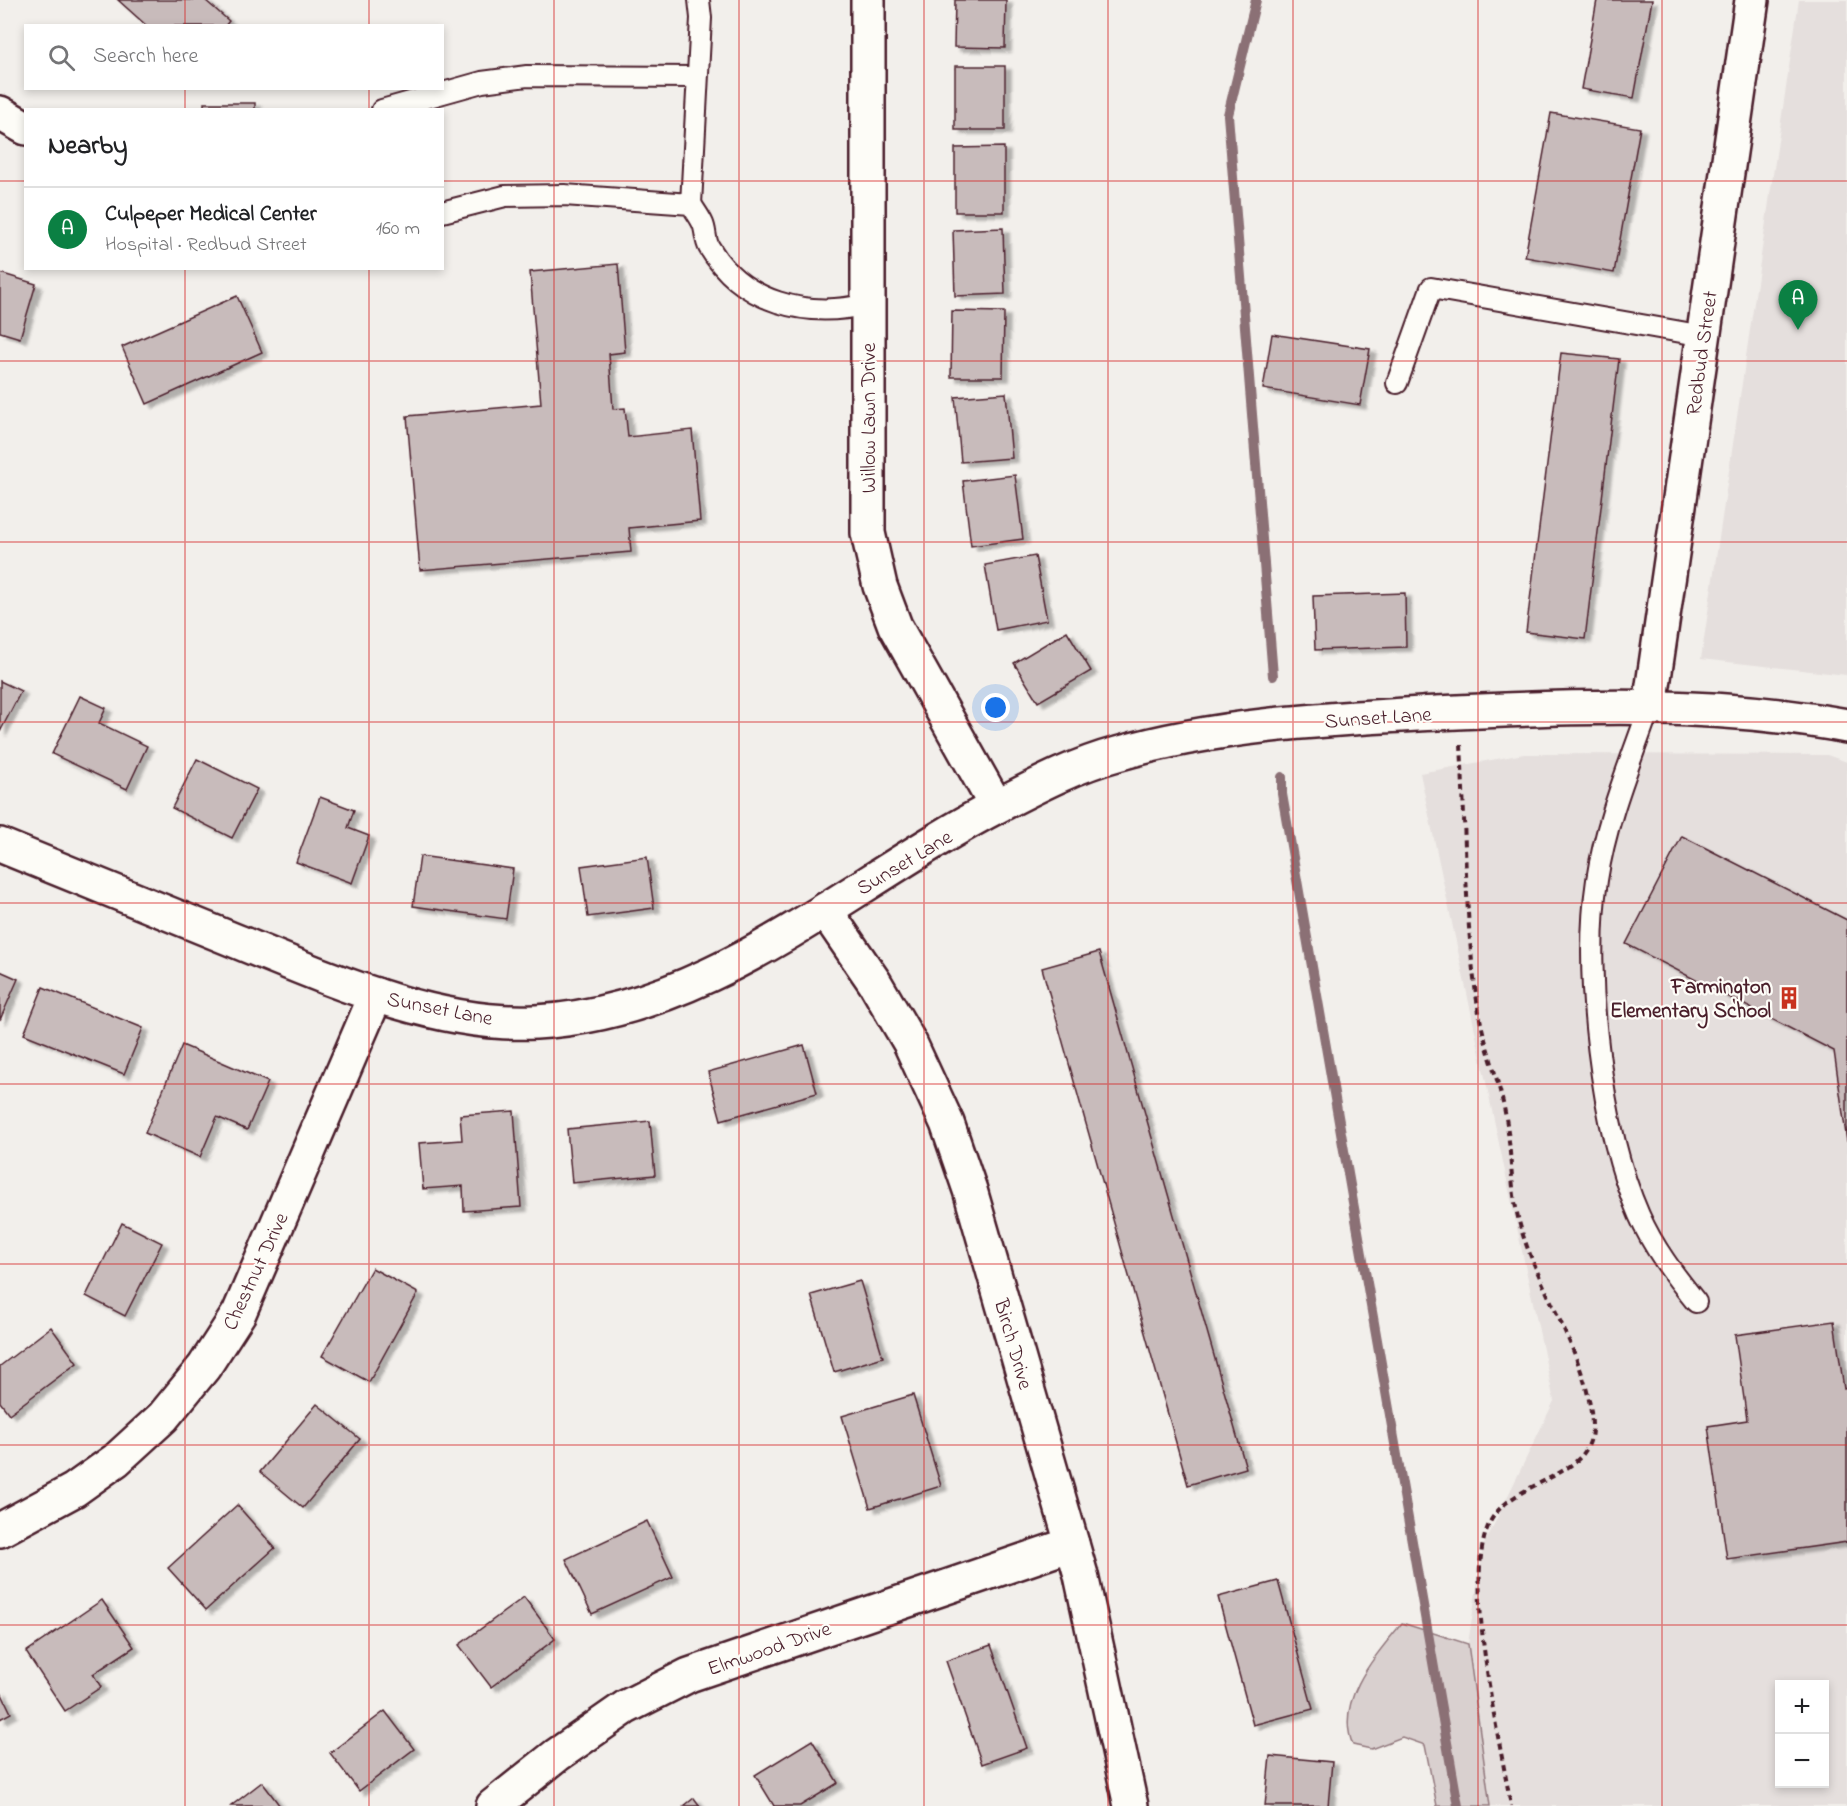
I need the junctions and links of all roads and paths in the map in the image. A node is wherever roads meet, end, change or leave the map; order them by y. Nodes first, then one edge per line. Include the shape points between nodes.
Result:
1 (699, 0) edge
2 (868, 0) edge
3 (1752, 0) edge
4 (696, 77) junction
5 (389, 108) edge
6 (0, 113) edge
7 (24, 127) edge
8 (691, 204) junction
9 (444, 211) edge
10 (867, 304) junction
11 (1704, 336) junction
12 (1397, 383) dead end
13 (1650, 706) junction
14 (1847, 726) edge
15 (1460, 742) dead end
16 (996, 806) junction
17 (0, 845) edge
18 (825, 910) junction
19 (376, 995) junction
20 (1696, 1302) dead end
21 (0, 1530) edge
22 (1072, 1544) junction
23 (493, 1806) edge
24 (1131, 1806) edge
25 (1511, 1806) edge

1 - 4 lane
2 - 10 street, Willow Lawn Drive
3 - 11 street, Redbud Street
4 - 5 lane via 527,76 482,82
4 - 8 lane
6 - 7 street
8 - 9 lane via 564,195 505,196
8 - 10 lane via 703,225 707,244 726,272 748,289 781,304 817,310
10 - 16 street, Willow Lawn Drive via 868,533 880,586 895,626
11 - 12 lane via 1431,288
11 - 13 street, Redbud Street
13 - 14 street, Sunset Lane via 1772,715
13 - 16 street, Sunset Lane via 1353,717 1198,735 1077,766
13 - 20 lane via 1609,823 1597,881 1593,939 1596,1016 1606,1096 1620,1160 1639,1215 1664,1261
15 - 25 path via 1479,1011 1506,1114 1520,1224 1573,1353 1592,1420 1585,1454 1564,1470 1511,1498 1492,1518 1485,1538 1479,1576 1483,1643
16 - 18 street, Sunset Lane
17 - 19 street, Sunset Lane
18 - 19 street, Sunset Lane via 713,974 653,1000 592,1016 532,1022 471,1018
18 - 22 street, Birch Drive via 875,982 910,1043 947,1124 970,1190
19 - 21 street, Chestnut Drive via 239,1313 204,1367 164,1417 116,1460 74,1490
22 - 23 street, Elmwood Drive via 689,1676 626,1707
22 - 24 street, Birch Drive

